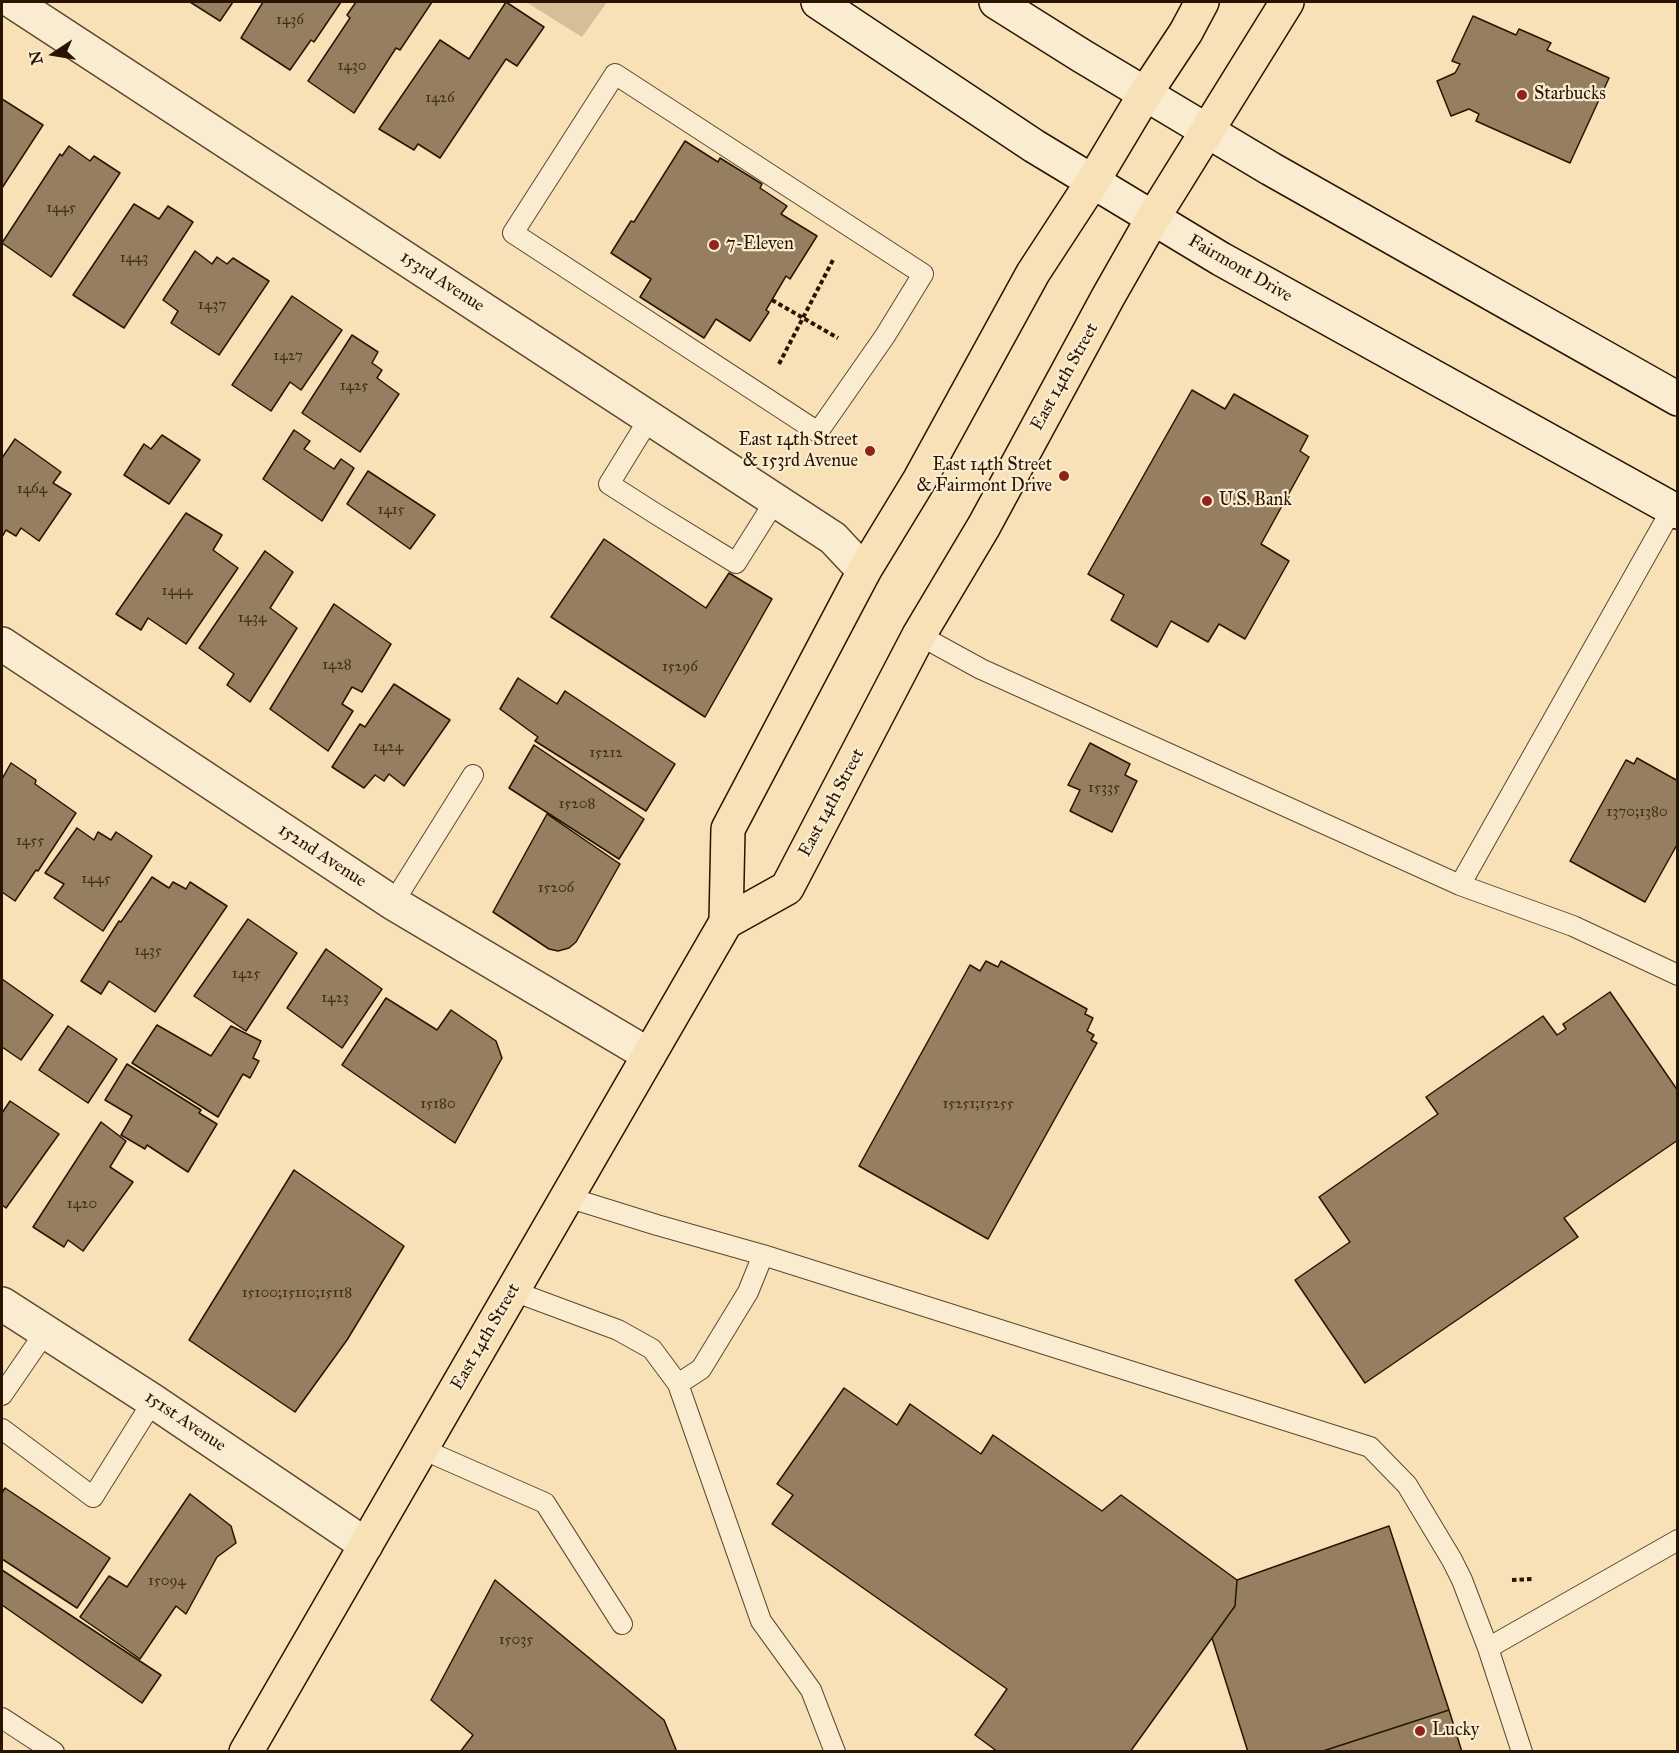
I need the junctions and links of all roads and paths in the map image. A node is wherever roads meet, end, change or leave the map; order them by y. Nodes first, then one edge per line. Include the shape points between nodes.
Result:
1 (13, 2) edge
2 (818, 2) edge
3 (996, 2) edge
4 (1202, 2) edge
5 (1287, 2) edge
6 (1145, 94) junction
7 (1207, 131) junction
8 (1093, 181) junction
9 (1153, 218) junction
10 (833, 260) dead end
11 (772, 300) dead end
12 (803, 318) junction
13 (885, 336) joint
14 (838, 338) dead end
15 (774, 372) dead end
16 (1677, 399) edge
17 (650, 419) junction
18 (775, 501) junction
19 (1675, 510) edge
20 (864, 571) junction
21 (919, 635) junction
22 (2, 644) edge
23 (473, 775) dead end
24 (1460, 885) junction
25 (393, 903) junction
26 (726, 922) junction
27 (1677, 975) edge
28 (650, 1055) junction
29 (567, 1197) junction
30 (763, 1255) junction
31 (513, 1291) junction
32 (2, 1304) edge
33 (46, 1331) junction
34 (678, 1384) junction
35 (2, 1395) edge
36 (153, 1401) junction
37 (2, 1429) edge
38 (422, 1449) junction
39 (1677, 1540) edge
40 (366, 1545) junction
41 (622, 1624) dead end
42 (1488, 1648) junction
43 (2, 1718) edge
44 (54, 1752) edge
45 (246, 1752) edge
46 (835, 1752) edge
47 (1522, 1752) edge

1 - 17 street, 153rd Avenue
2 - 8 street, Fairmont Drive
3 - 6 street
4 - 6 main road, East 14th Street
5 - 7 main road, East 14th Street
6 - 7 street
6 - 8 main road, East 14th Street
7 - 9 main road, East 14th Street
7 - 16 street
8 - 9 street, Fairmont Drive
8 - 20 main road, East 14th Street via 1033,273 920,479
9 - 19 street, Fairmont Drive
9 - 21 main road, East 14th Street via 984,526
10 - 12 path
11 - 12 path
12 - 14 path
12 - 15 path
13 - 13 lane via 923,273 615,74 513,233 818,432
17 - 18 street, 153rd Avenue
17 - 18 lane via 609,484 736,563
18 - 20 street, 153rd Avenue via 832,538
19 - 24 lane
20 - 26 main road, East 14th Street via 728,829
21 - 24 lane via 981,669
21 - 26 main road, East 14th Street via 787,888
22 - 25 street, 152nd Avenue
23 - 25 lane
24 - 27 lane via 1573,926
25 - 28 street, 152nd Avenue
26 - 28 main road, East 14th Street
28 - 29 main road, East 14th Street
29 - 30 lane
29 - 31 main road, East 14th Street
30 - 34 lane via 748,1292 701,1369
30 - 42 lane via 1370,1448 1407,1485 1439,1536 1462,1580
31 - 34 lane via 618,1330 652,1349
31 - 38 main road, East 14th Street
32 - 33 street, 151st Avenue
33 - 35 lane
33 - 36 street, 151st Avenue
34 - 46 lane via 761,1621 811,1690
36 - 37 lane via 93,1497
36 - 40 street, 151st Avenue
38 - 40 main road, East 14th Street
38 - 41 lane via 544,1503
39 - 42 lane
40 - 45 main road, East 14th Street
42 - 47 lane
43 - 44 lane

